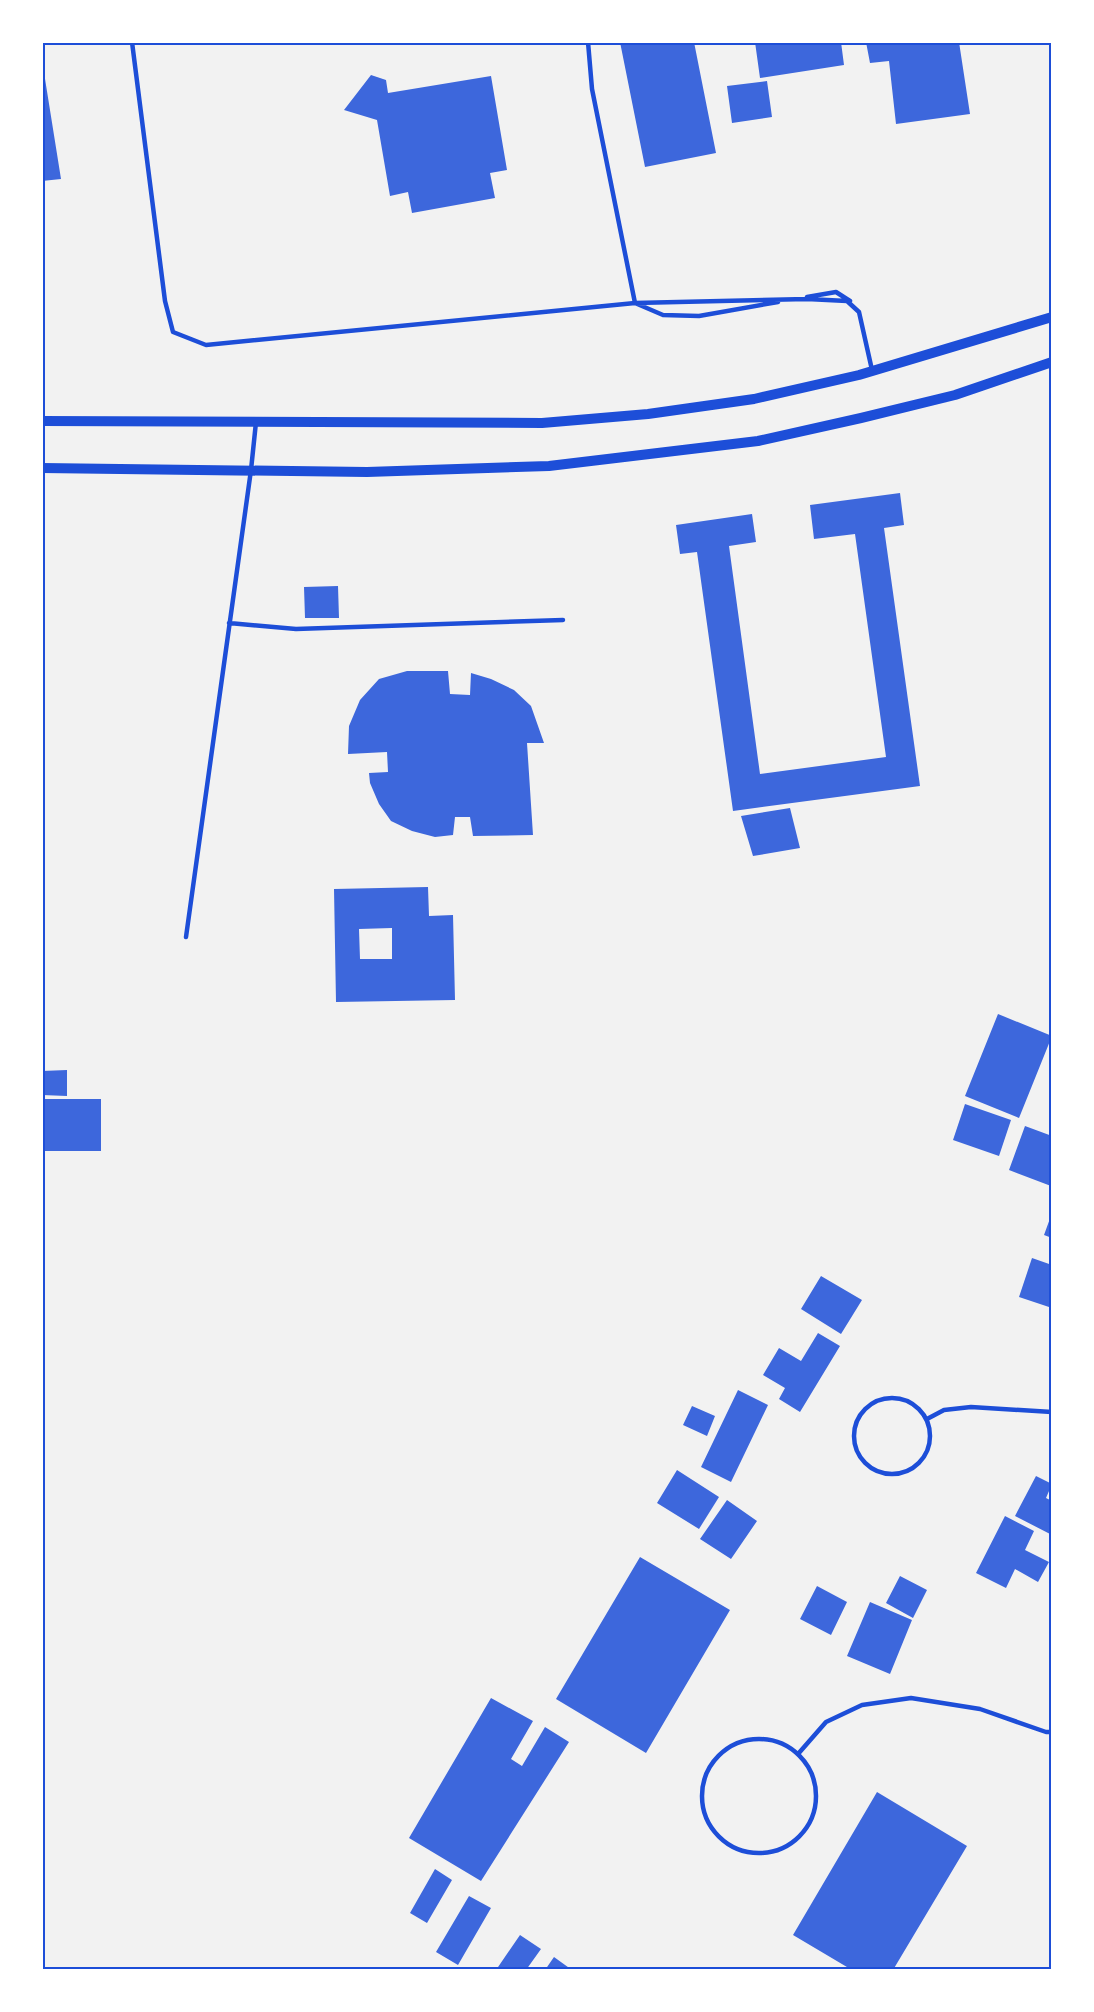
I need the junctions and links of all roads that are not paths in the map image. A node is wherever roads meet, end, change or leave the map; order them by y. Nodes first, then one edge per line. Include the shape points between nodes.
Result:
1 (132, 42) edge
2 (588, 42) edge
3 (635, 303) junction
4 (1052, 317) edge
5 (1052, 362) edge
6 (873, 371) junction
7 (42, 421) edge
8 (256, 422) junction
9 (42, 468) edge
10 (251, 470) junction
11 (563, 620) dead end
12 (229, 623) junction
13 (186, 937) dead end
14 (1052, 1412) edge
15 (927, 1419) junction
16 (1052, 1732) edge
17 (798, 1754) junction

1 - 3 lane via 165,301 173,332 206,345
2 - 3 lane via 592,88
3 - 6 lane via 807,299 847,302 859,312
3 - 6 lane via 663,315 699,316 836,292 855,305 861,315
4 - 6 street
5 - 10 street via 955,394 758,441 549,466 367,472
6 - 8 street via 754,399 542,423
7 - 8 street
8 - 10 lane
9 - 10 street
10 - 12 lane
11 - 12 lane via 296,629
12 - 13 lane
14 - 15 lane via 971,1407 944,1410
15 - 15 lane via 909,1401 891,1398 873,1402 856,1421 854,1445 868,1466 885,1474 904,1473 924,1458 930,1445
16 - 17 lane via 980,1709 911,1698 862,1705 826,1722
17 - 17 lane via 782,1743 763,1738 744,1740 726,1748 712,1762 701,1799 705,1818 715,1834 746,1853 765,1854 783,1849 798,1838 816,1806 816,1787

